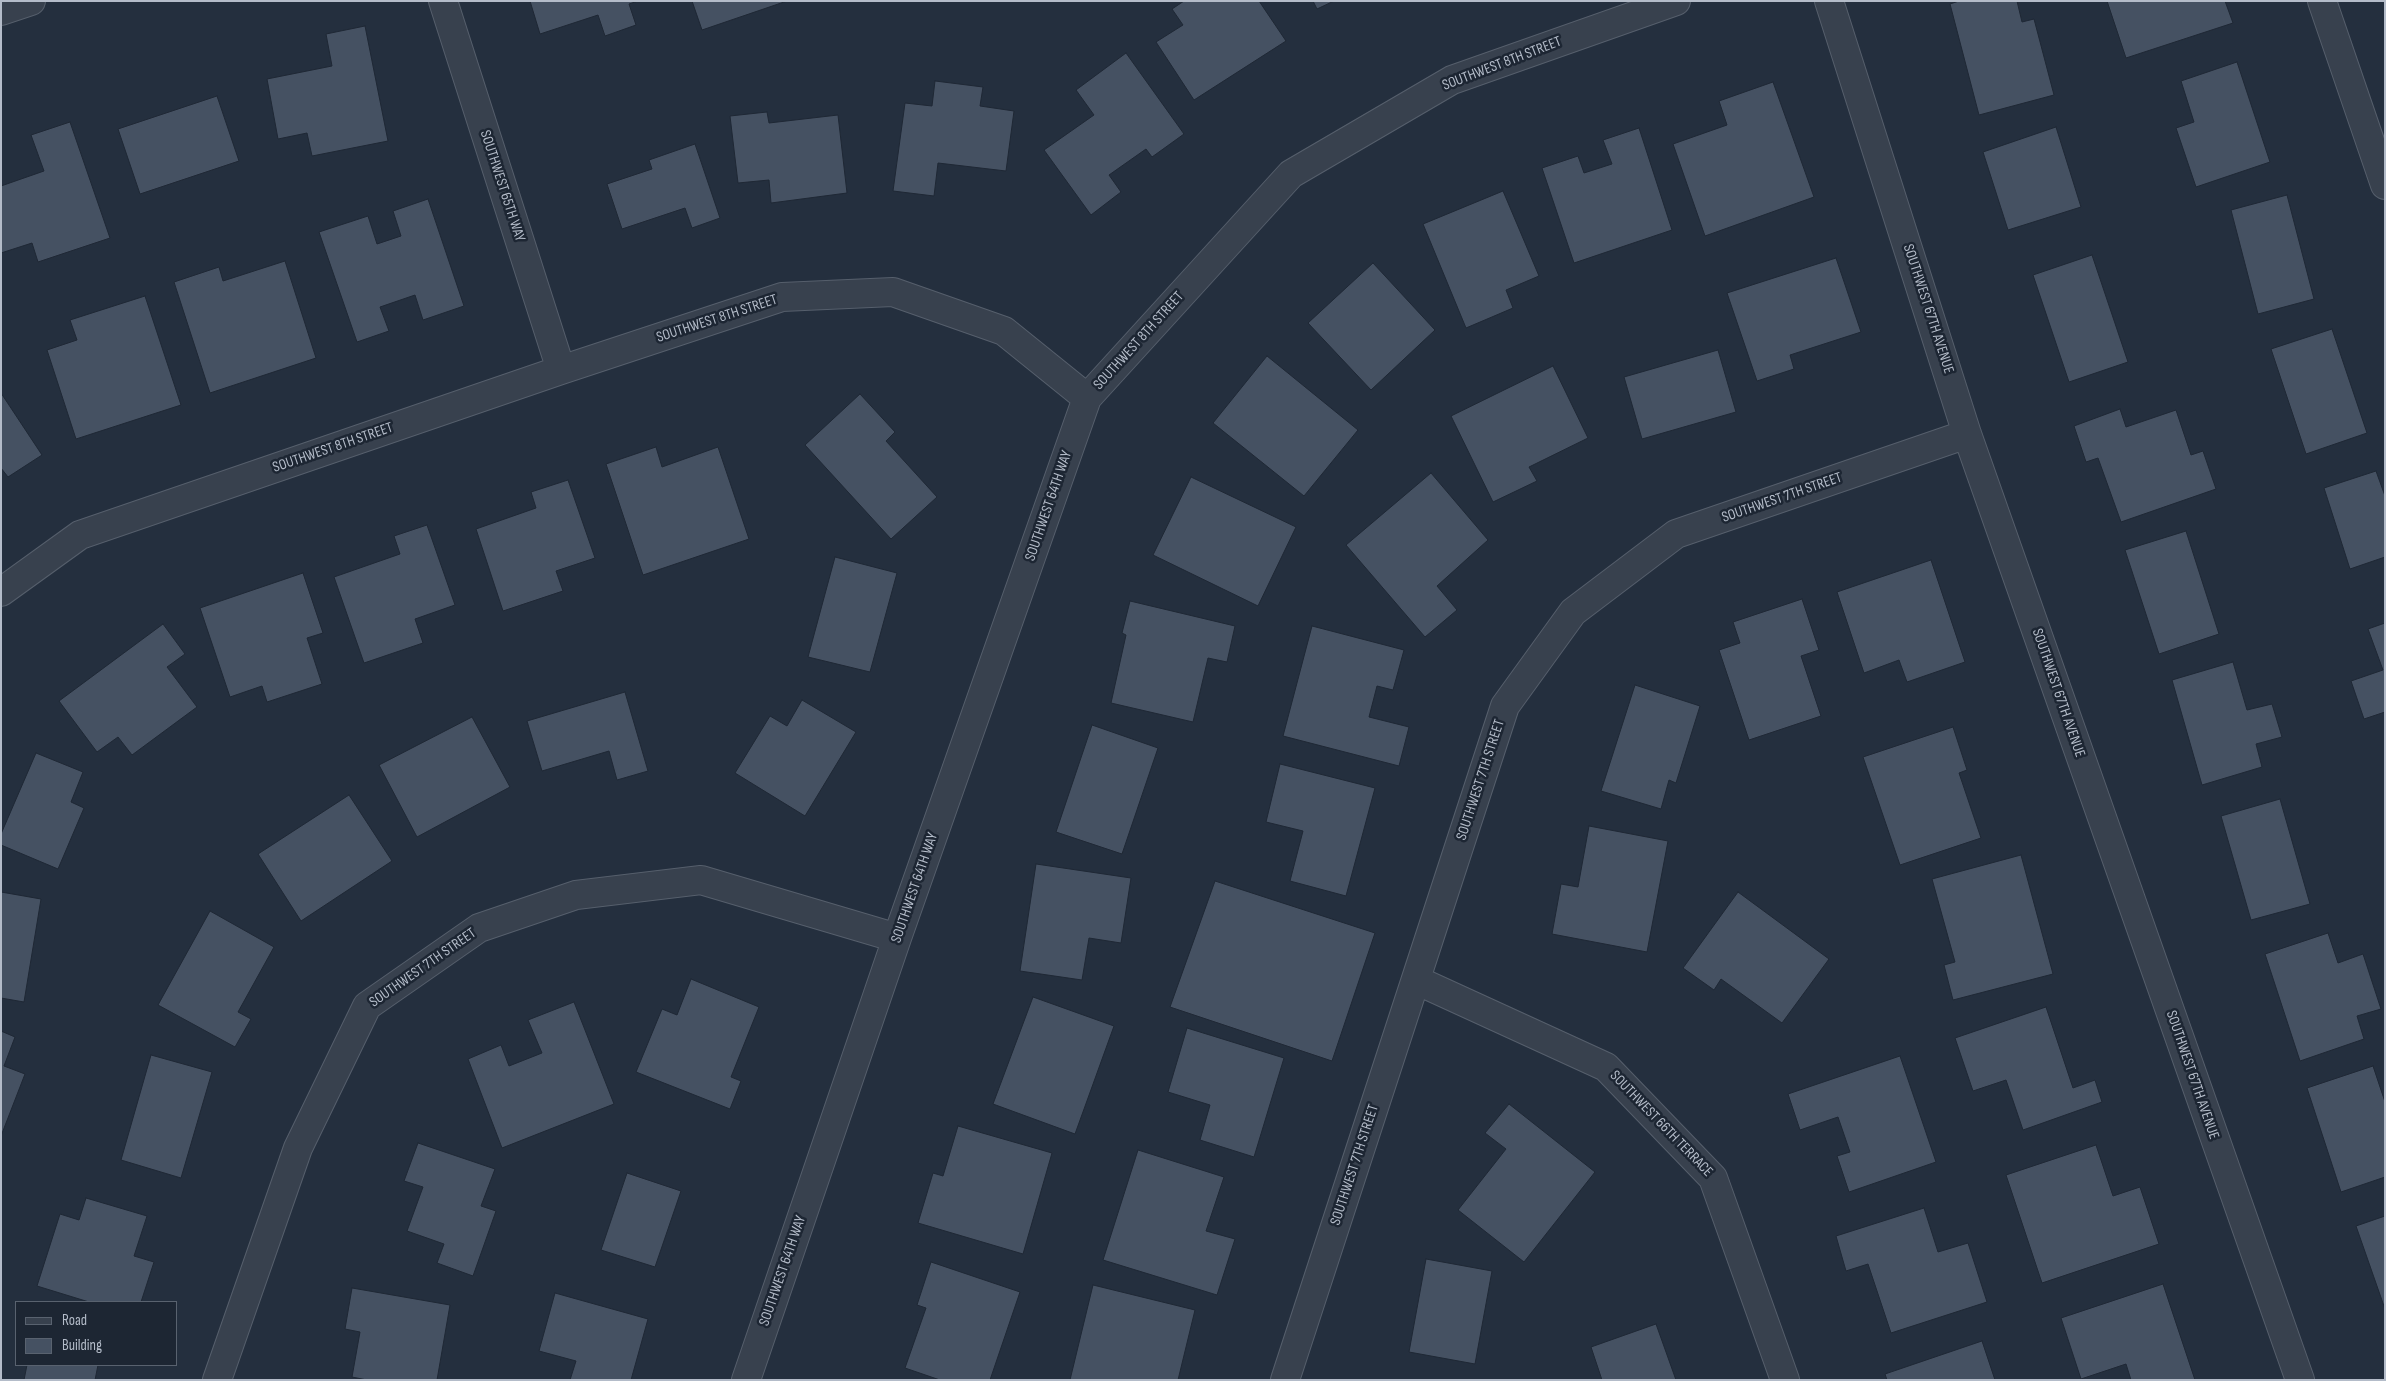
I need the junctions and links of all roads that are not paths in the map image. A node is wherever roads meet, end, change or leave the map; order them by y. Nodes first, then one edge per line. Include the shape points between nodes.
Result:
1 (31, 1) edge
2 (443, 1) edge
3 (1676, 1) edge
4 (1830, 1) edge
5 (2322, 1) edge
6 (1, 11) edge
7 (2385, 185) edge
8 (561, 370) junction
9 (1087, 398) junction
10 (1967, 434) junction
11 (1, 592) edge
12 (897, 938) junction
13 (1416, 980) junction
14 (217, 1380) edge
15 (746, 1380) edge
16 (1285, 1380) edge
17 (1784, 1380) edge
18 (2300, 1380) edge

1 - 6 street
2 - 8 street, SOUTHWEST 65TH WAY
3 - 9 street, SOUTHWEST 8TH STREET via 1452,80 1291,174
4 - 10 street, SOUTHWEST 67TH AVENUE
5 - 7 street
8 - 9 street, SOUTHWEST 8TH STREET via 782,297 893,292 1004,331
8 - 11 street, SOUTHWEST 8TH STREET via 80,535
9 - 12 street, SOUTHWEST 64TH WAY
10 - 13 street, SOUTHWEST 7TH STREET via 1676,534 1573,612 1505,706
10 - 18 street, SOUTHWEST 67TH AVENUE
12 - 14 street, SOUTHWEST 7TH STREET via 701,880 576,895 479,928 367,1006 298,1148
12 - 15 street, SOUTHWEST 64TH WAY
13 - 16 street, SOUTHWEST 7TH STREET
13 - 17 street, SOUTHWEST 66TH TERRACE via 1606,1067 1713,1178

